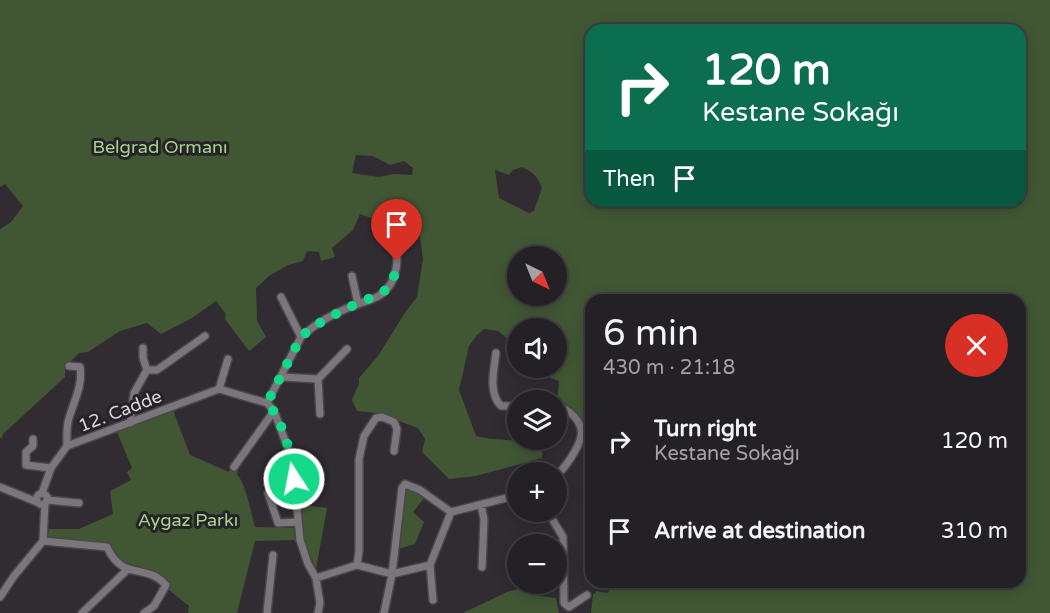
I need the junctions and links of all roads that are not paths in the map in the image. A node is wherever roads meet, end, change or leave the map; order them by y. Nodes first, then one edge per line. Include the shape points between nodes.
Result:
1 (388, 236) dead end
2 (352, 276) dead end
3 (281, 297) dead end
4 (358, 304) junction
5 (205, 336) dead end
6 (301, 337) junction
7 (143, 348) dead end
8 (347, 349) dead end
9 (496, 353) dead end
10 (228, 359) dead end
11 (69, 366) dead end
12 (147, 370) junction
13 (282, 377) junction
14 (318, 379) junction
15 (219, 388) junction
16 (267, 403) junction
17 (507, 405) edge
18 (567, 410) edge
19 (274, 411) junction
20 (320, 414) dead end
21 (130, 423) junction
22 (33, 439) dead end
23 (67, 446) junction
24 (394, 451) dead end
25 (567, 462) edge
26 (234, 467) dead end
27 (51, 468) junction
28 (0, 487) edge
29 (268, 494) dead end
30 (507, 498) edge
31 (42, 499) junction
32 (80, 503) dead end
33 (481, 505) junction
34 (451, 512) junction
35 (298, 522) junction
36 (554, 522) edge
37 (43, 541) junction
38 (273, 555) dead end
39 (357, 565) junction
40 (430, 565) junction
41 (482, 567) dead end
42 (129, 569) junction
43 (392, 574) junction
44 (316, 578) junction
45 (587, 595) dead end
46 (0, 597) edge
47 (433, 600) dead end
48 (82, 613) edge
49 (144, 613) edge
50 (267, 613) edge
51 (318, 613) edge
52 (384, 613) edge

1 - 4 street via 397,252 389,286 382,294
2 - 4 street
3 - 6 street
4 - 6 street
5 - 12 street via 157,370
6 - 13 street
7 - 12 street
8 - 14 street
9 - 17 street via 496,400
10 - 15 street
11 - 23 street via 80,367 81,374 68,420
12 - 21 street via 134,393
13 - 14 street
13 - 16 street
14 - 20 street
15 - 16 street
15 - 21 street, 12. Cadde
16 - 19 street
18 - 25 street via 581,428 581,436
19 - 26 street
19 - 35 street via 293,462
21 - 23 street, 12. Cadde
22 - 27 street via 33,446 26,453 26,465
23 - 27 street, 12. Cadde
24 - 39 street via 394,422 376,418 364,436 358,459
27 - 31 street, 12. Cadde
28 - 31 street
29 - 35 street via 278,523
30 - 33 street
31 - 32 street
31 - 37 street
33 - 34 street
33 - 41 street
34 - 40 street
34 - 43 street via 405,484
35 - 44 street via 300,540
36 - 45 street via 563,537 564,603 568,607
37 - 42 street via 107,547 113,559
37 - 46 street
38 - 50 street
39 - 43 street
39 - 44 street
40 - 43 street
40 - 47 street
42 - 48 street
42 - 49 street via 159,577 166,585 154,606
43 - 52 street
44 - 51 street

